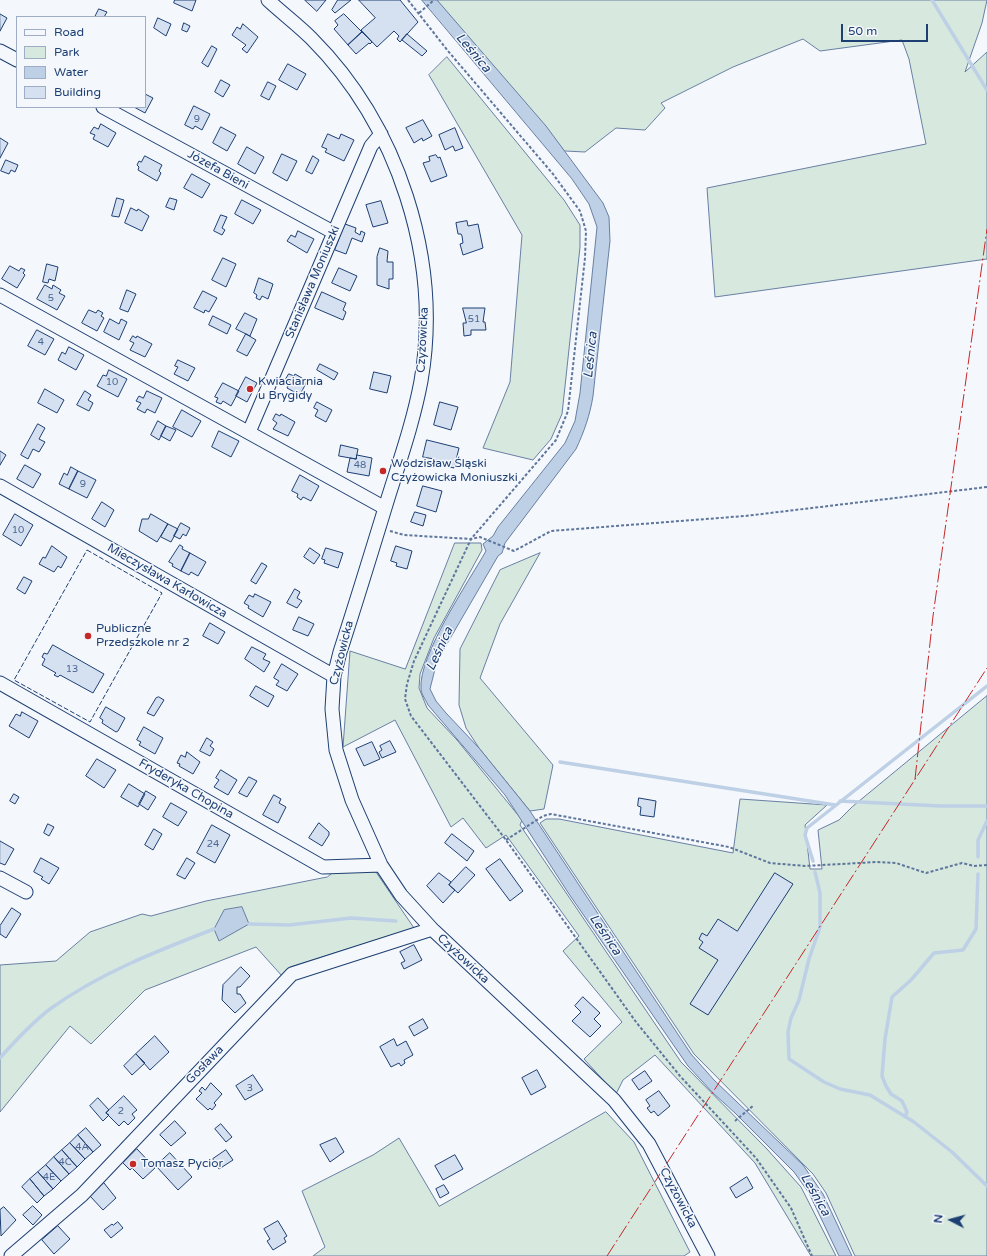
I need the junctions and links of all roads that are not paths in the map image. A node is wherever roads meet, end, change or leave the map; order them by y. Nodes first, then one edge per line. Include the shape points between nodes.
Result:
1 (268, 0) edge
2 (0, 51) edge
3 (16, 59) edge
4 (105, 108) edge
5 (381, 134) junction
6 (333, 232) junction
7 (0, 295) edge
8 (249, 432) junction
9 (0, 486) edge
10 (385, 508) junction
11 (334, 676) junction
12 (0, 683) edge
13 (380, 865) junction
14 (0, 878) edge
15 (26, 892) dead end
16 (432, 929) junction
17 (11, 1256) edge
18 (708, 1256) edge

1 - 5 street, Czyżowicka via 312,39 351,87
2 - 3 street
4 - 6 street, Józefa Bieni
5 - 6 street, Stanisława Moniuszki via 371,146
5 - 10 street, Czyżowicka via 410,204 421,260 426,309 421,380 410,428
6 - 8 street, Stanisława Moniuszki
7 - 8 street
8 - 10 street
9 - 11 street, Mieczysława Karłowicza
10 - 11 street, Czyżowicka
11 - 13 street, Czyżowicka via 332,709 336,750 352,800
12 - 13 street, Fryderyka Chopina via 323,867
13 - 16 street, Czyżowicka via 401,895
14 - 15 street
16 - 17 street, Gosława via 292,974 82,1195
16 - 18 street, Czyżowicka via 614,1100 649,1144

